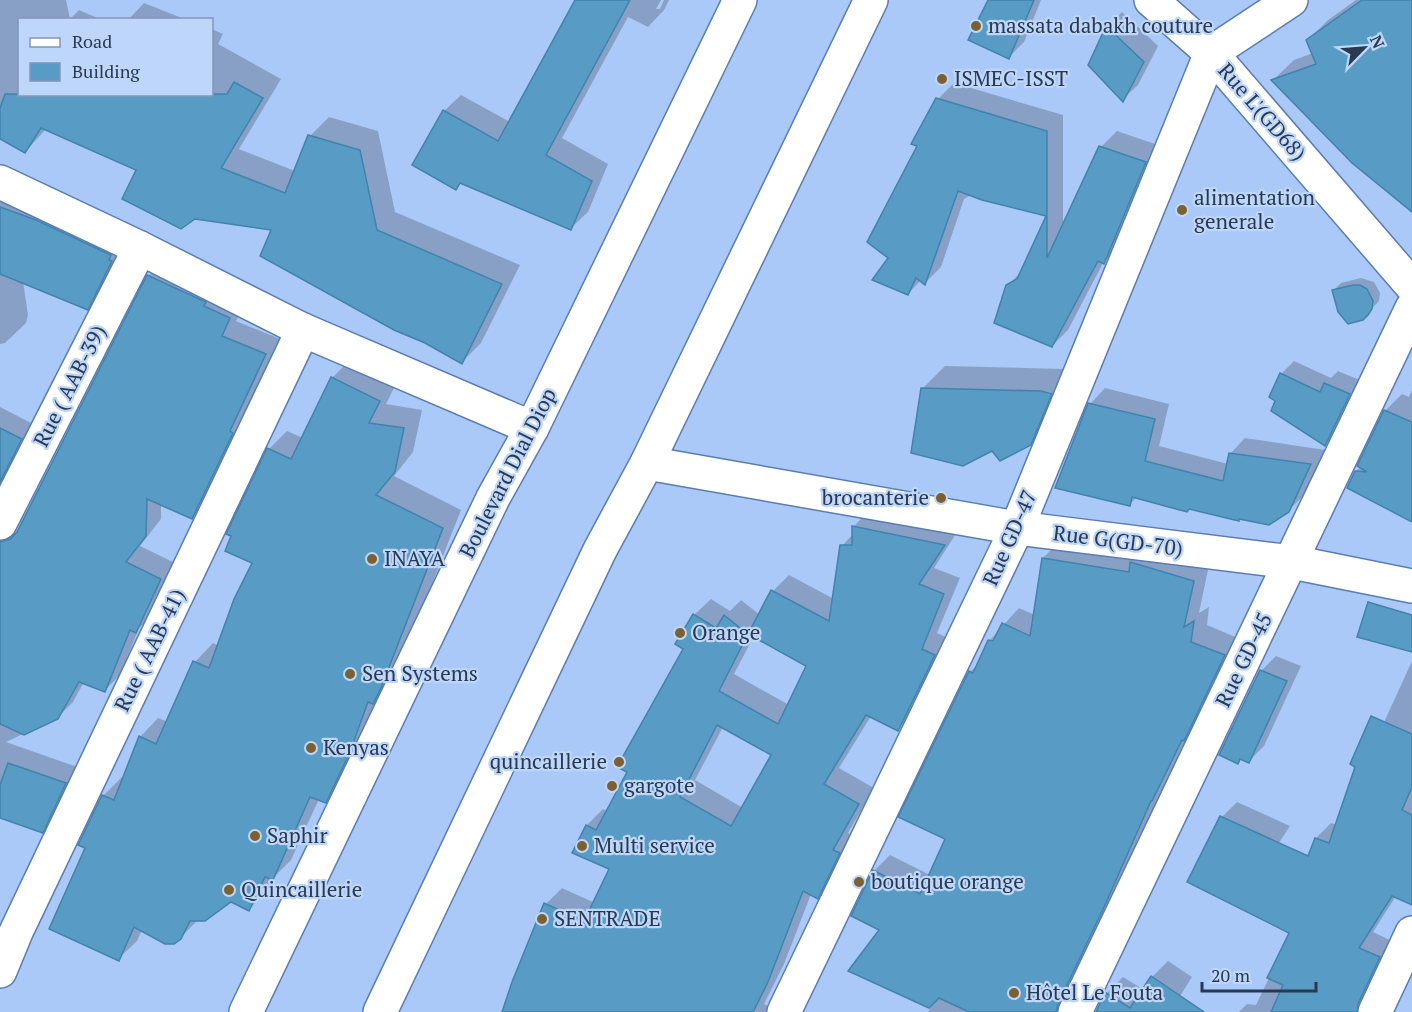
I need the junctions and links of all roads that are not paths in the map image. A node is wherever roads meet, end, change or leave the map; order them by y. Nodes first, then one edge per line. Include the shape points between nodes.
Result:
1 (740, 0) edge
2 (871, 0) edge
3 (1151, 0) edge
4 (1291, 0) edge
5 (1211, 53) junction
6 (0, 182) edge
7 (140, 248) junction
8 (1412, 285) edge
9 (1412, 308) edge
10 (303, 330) junction
11 (532, 428) junction
12 (647, 463) junction
13 (0, 523) edge
14 (1017, 528) junction
15 (1292, 562) junction
16 (1412, 586) edge
17 (1412, 933) edge
18 (0, 971) edge
19 (246, 1012) edge
20 (380, 1012) edge
21 (784, 1012) edge
22 (1075, 1012) edge
23 (1375, 1012) edge

1 - 11 street, Boulevard Dial Diop
2 - 12 street
3 - 5 street, Rue L'(GD68)
4 - 5 street
5 - 8 street, Rue L'(GD68)
5 - 14 street, Rue GD-47
6 - 7 street
7 - 10 street
7 - 13 street, Rue ( AAB-39)
9 - 15 street, Rue GD-45
10 - 11 street
10 - 18 street, Rue ( AAB-41)
11 - 19 street, Boulevard Dial Diop via 488,508
12 - 14 street, Rue G(GD-70)
12 - 20 street via 600,550
14 - 15 street, Rue G(GD-70)
14 - 21 street, Rue GD-47
15 - 16 street, Rue G(GD-70)
15 - 22 street, Rue GD-45
17 - 23 street

